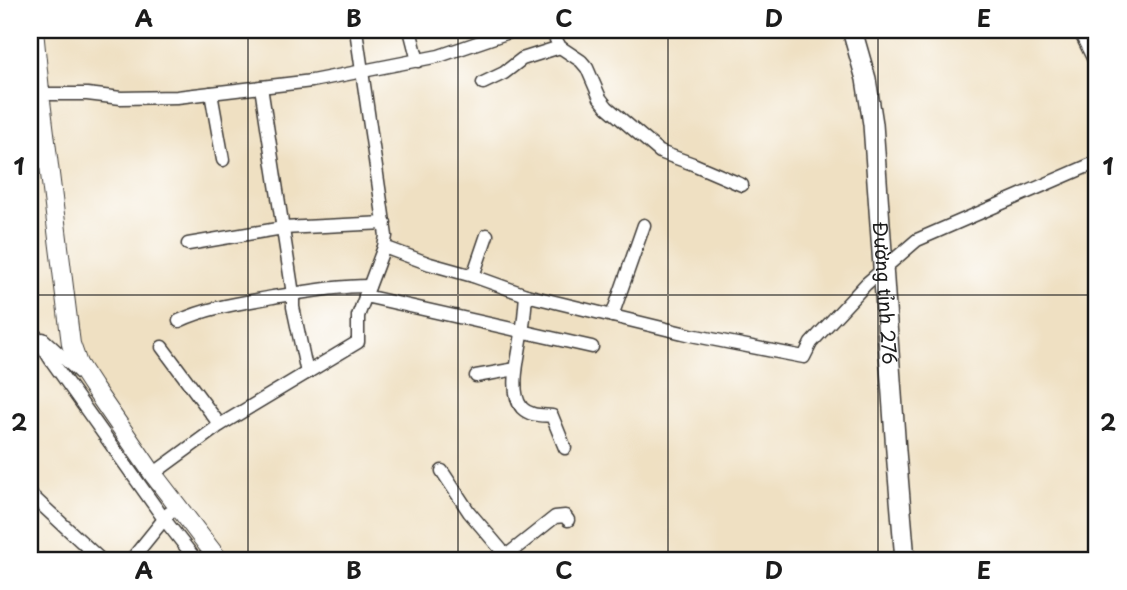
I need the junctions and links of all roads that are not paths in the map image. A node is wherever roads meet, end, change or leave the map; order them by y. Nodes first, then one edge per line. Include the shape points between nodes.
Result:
1 (34, 30) edge
2 (356, 30) edge
3 (410, 30) edge
4 (515, 30) edge
5 (551, 30) edge
6 (852, 30) edge
7 (1079, 30) edge
8 (559, 47) junction
9 (418, 61) junction
10 (1097, 66) edge
11 (361, 73) junction
12 (483, 83) dead end
13 (261, 87) junction
14 (211, 93) junction
15 (37, 98) edge
16 (223, 160) dead end
17 (1097, 162) edge
18 (742, 185) dead end
19 (385, 223) junction
20 (644, 225) dead end
21 (283, 228) junction
22 (487, 235) dead end
23 (188, 244) dead end
24 (384, 247) junction
25 (884, 269) junction
26 (473, 276) junction
27 (367, 291) junction
28 (293, 294) junction
29 (526, 295) junction
30 (612, 316) junction
31 (179, 321) dead end
32 (30, 326) edge
33 (523, 331) junction
34 (162, 347) dead end
35 (592, 347) dead end
36 (516, 369) junction
37 (307, 373) junction
38 (476, 376) dead end
39 (87, 378) junction
40 (220, 425) junction
41 (565, 448) dead end
42 (442, 471) dead end
43 (153, 474) junction
44 (30, 494) edge
45 (176, 505) junction
46 (164, 519) junction
47 (568, 520) dead end
48 (101, 560) edge
49 (131, 560) edge
50 (196, 560) edge
51 (219, 560) edge
52 (509, 560) edge
53 (905, 560) edge

1 - 15 main road
2 - 11 street
3 - 9 street
4 - 9 street
5 - 8 street
6 - 25 main road, Đường tỉnh 276 via 873,124
7 - 10 street
8 - 12 street via 522,59
8 - 18 street via 587,68 607,107 660,152
9 - 11 street
11 - 13 street
11 - 19 street
13 - 14 street
13 - 21 street
14 - 15 street
14 - 16 street
15 - 39 main road via 71,344
17 - 25 street via 917,240
19 - 21 street
19 - 24 street
20 - 30 street
21 - 23 street
21 - 28 street
22 - 26 street
24 - 26 street
24 - 27 street
25 - 30 street via 811,343 804,357
25 - 53 main road, Đường tỉnh 276
26 - 29 street
27 - 28 street via 329,287
27 - 33 street
27 - 37 street via 358,316 358,342
28 - 31 street via 205,310
28 - 37 street
29 - 30 street
29 - 33 street
32 - 39 street
32 - 46 street
33 - 35 street
33 - 36 street
34 - 40 street
36 - 38 street
36 - 41 street via 518,402 533,415 552,416
37 - 40 street
39 - 43 main road
40 - 43 street
42 - 52 street
43 - 45 main road
44 - 48 street
45 - 46 street
45 - 51 main road
46 - 49 street
46 - 50 street
47 - 52 street via 555,517 511,552

